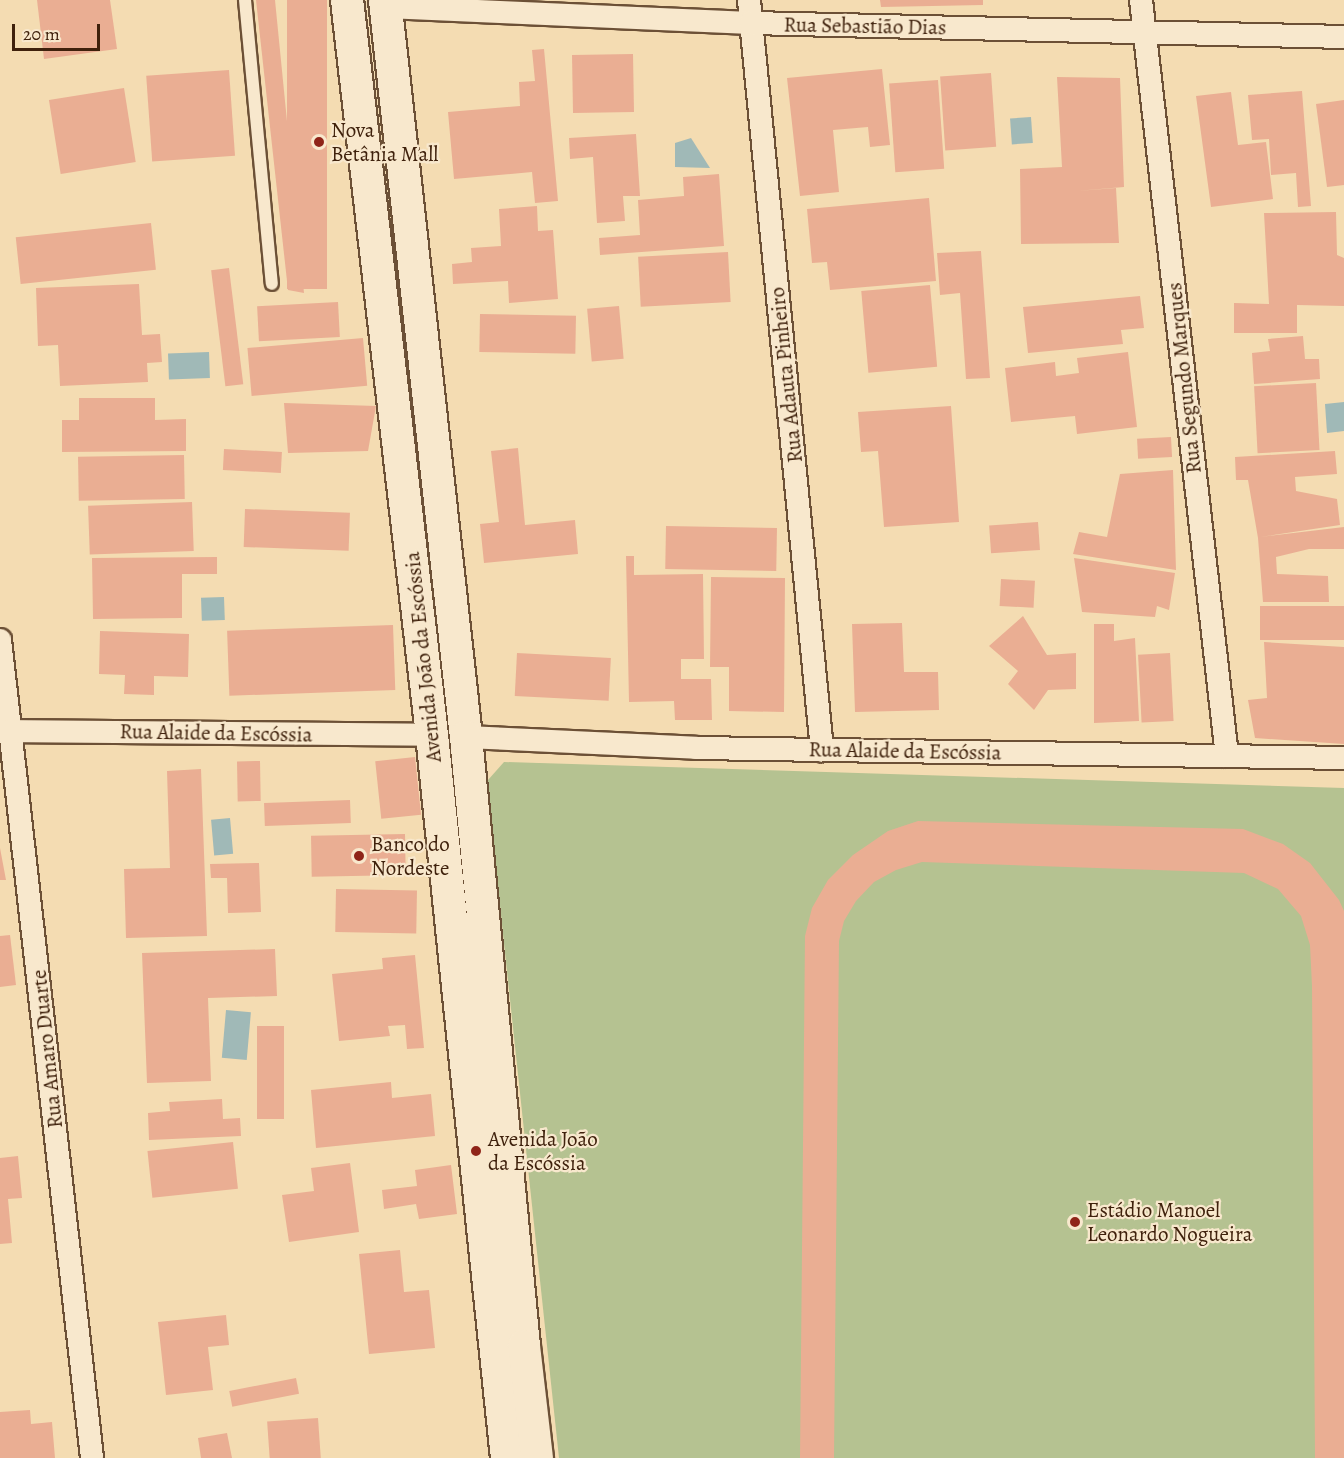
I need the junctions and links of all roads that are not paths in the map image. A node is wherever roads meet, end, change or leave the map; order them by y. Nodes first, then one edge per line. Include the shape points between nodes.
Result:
1 (245, 0) edge
2 (347, 0) edge
3 (748, 0) edge
4 (1141, 0) edge
5 (385, 4) edge
6 (751, 23) junction
7 (1145, 33) junction
8 (1344, 37) edge
9 (272, 284) dead end
10 (0, 640) edge
11 (6, 731) edge
12 (432, 735) junction
13 (466, 737) junction
14 (822, 750) junction
15 (1227, 756) junction
16 (1344, 758) edge
17 (92, 1458) edge
18 (507, 1458) edge
19 (537, 1458) edge

1 - 9 lane
2 - 12 main road, Avenida João da Escóssia
3 - 6 street, Rua Adauta Pinheiro
4 - 7 street, Rua Segundo Marques
5 - 6 street, Rua Sebastião Dias
5 - 13 main road, Avenida João da Escóssia
6 - 7 street, Rua Sebastião Dias
6 - 14 street, Rua Adauta Pinheiro
7 - 8 street, Rua Sebastião Dias
7 - 15 street, Rua Segundo Marques
10 - 11 street, Rua Amaro Duarte
11 - 12 street, Rua Alaide da Escóssia
11 - 17 street, Rua Amaro Duarte
12 - 18 main road, Avenida João da Escóssia
13 - 14 street, Rua Alaide da Escóssia
13 - 19 main road, Avenida João da Escóssia
14 - 15 street, Rua Alaide da Escóssia
15 - 16 street, Rua Alaide da Escóssia

